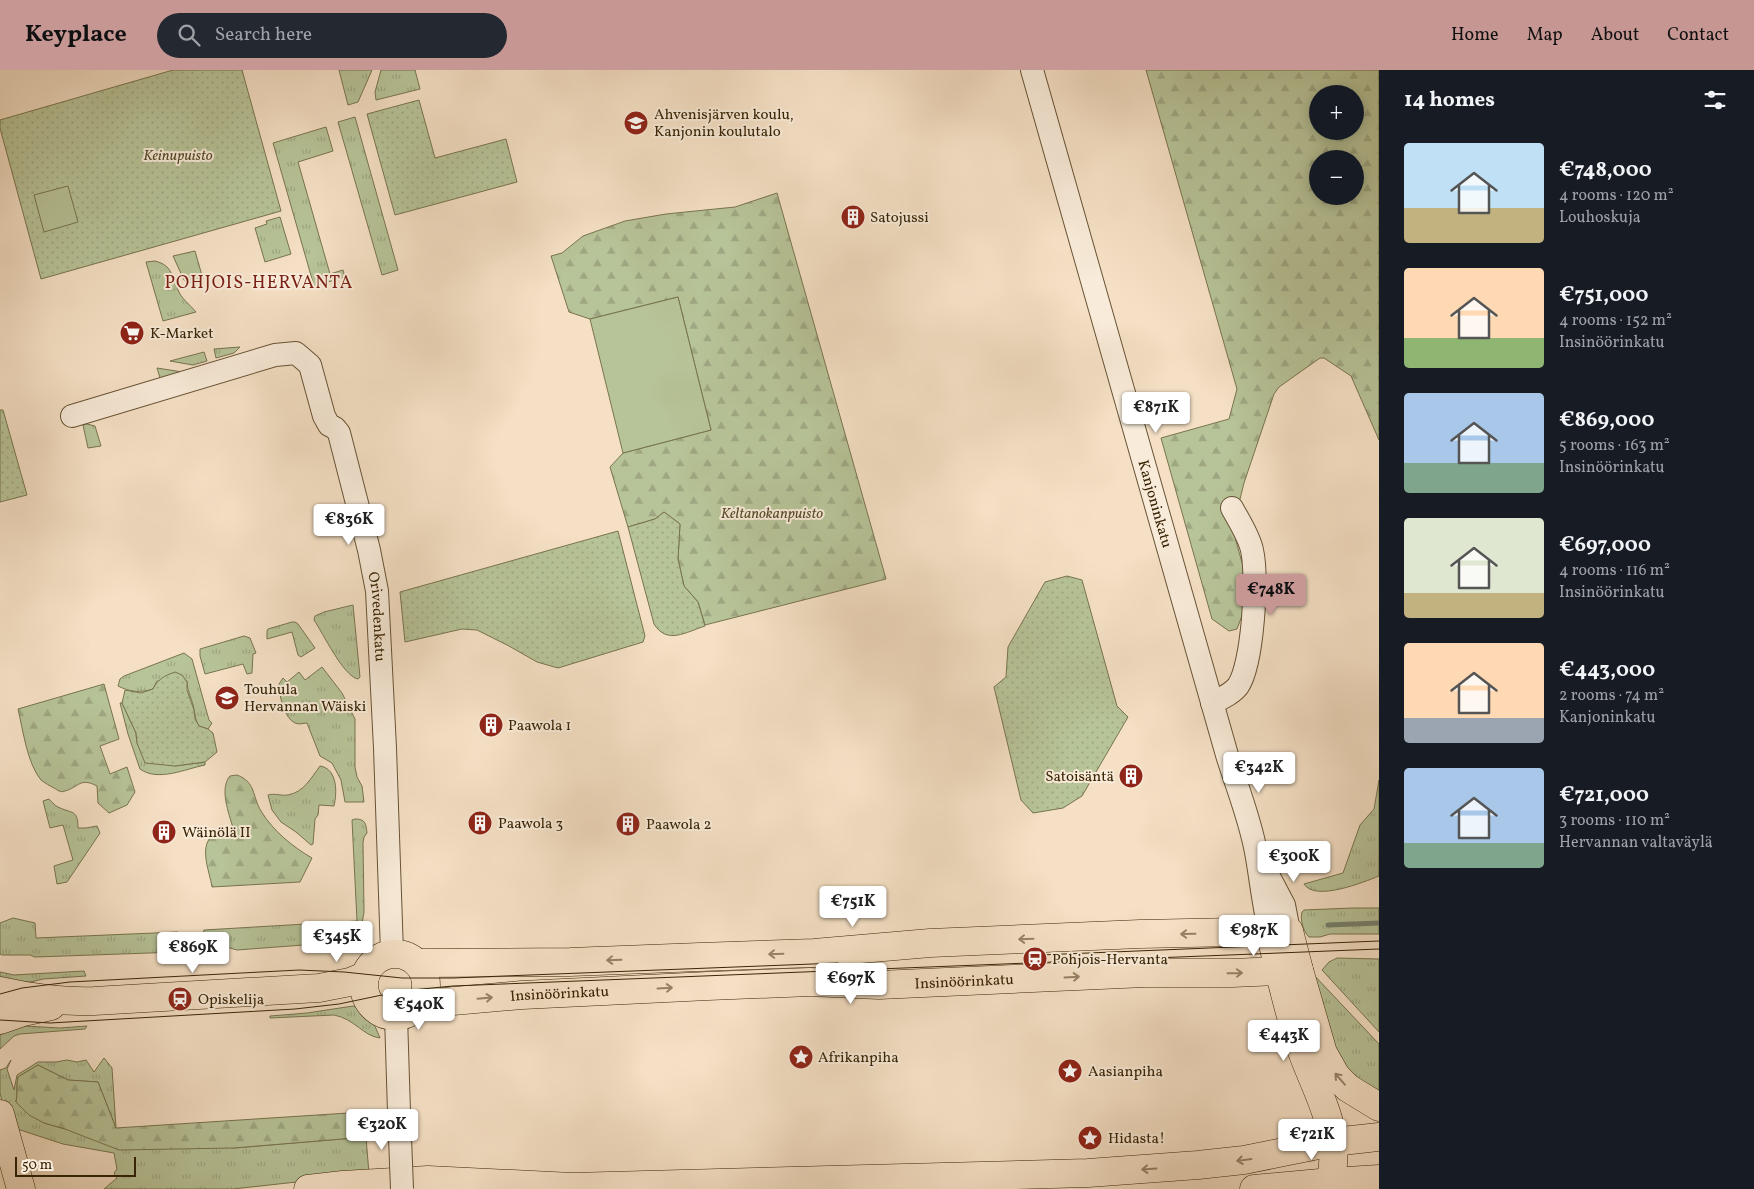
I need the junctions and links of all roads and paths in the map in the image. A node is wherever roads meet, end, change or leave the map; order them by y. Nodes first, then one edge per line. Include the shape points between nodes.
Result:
1 (1032, 70) edge
2 (72, 416) dead end
3 (1232, 508) dead end
4 (1212, 703) junction
5 (1280, 932) junction
6 (392, 953) junction
7 (417, 963) junction
8 (1289, 971) junction
9 (366, 986) junction
10 (0, 991) edge
11 (68, 1002) junction
12 (408, 1010) junction
13 (0, 1020) edge
14 (1379, 1107) edge
15 (0, 1114) edge
16 (1379, 1137) edge
17 (1333, 1142) junction
18 (1379, 1180) edge
19 (0, 1183) edge
20 (1329, 1186) edge
21 (2, 1189) edge
22 (21, 1189) edge
23 (308, 1189) edge
24 (402, 1189) edge
25 (1254, 1189) edge
26 (1366, 1189) edge

1 - 4 street, Kanjoninkatu
2 - 6 street, Orivedenkatu via 275,355 296,353 310,365 324,416 339,433 377,591
3 - 4 street via 1252,549 1255,580 1249,658 1237,688
4 - 5 street, Kanjoninkatu via 1256,851 1284,905
5 -> 7 main road, Insinöörinkatu via 930,943 700,958
5 - 8 main road, Kanjoninkatu
6 - 7 main road via 410,957
6 - 9 main road via 375,960 369,967
7 - 12 main road via 423,970 426,988
12 -> 8 main road, Insinöörinkatu via 522,995 727,985 810,982 880,985 1145,973
14 -> 8 main road, Kanjoninkatu via 1348,1088 1336,1076 1323,1054
8 - 17 main road, Kanjoninkatu via 1299,1043 1328,1118
9 - 11 main road via 350,982 320,988
9 - 12 main road via 371,1004 378,1011 387,1015
10 - 11 main road
11 - 13 main road
12 - 24 street, bridge via 399,1112
15 - 22 main road
16 - 17 main road
17 - 20 main road, Kanjoninkatu
17 -> 23 main road via 1244,1160 1088,1173 572,1187 428,1180
18 - 20 main road
18 - 26 main road
19 - 21 main road
20 - 25 main road

